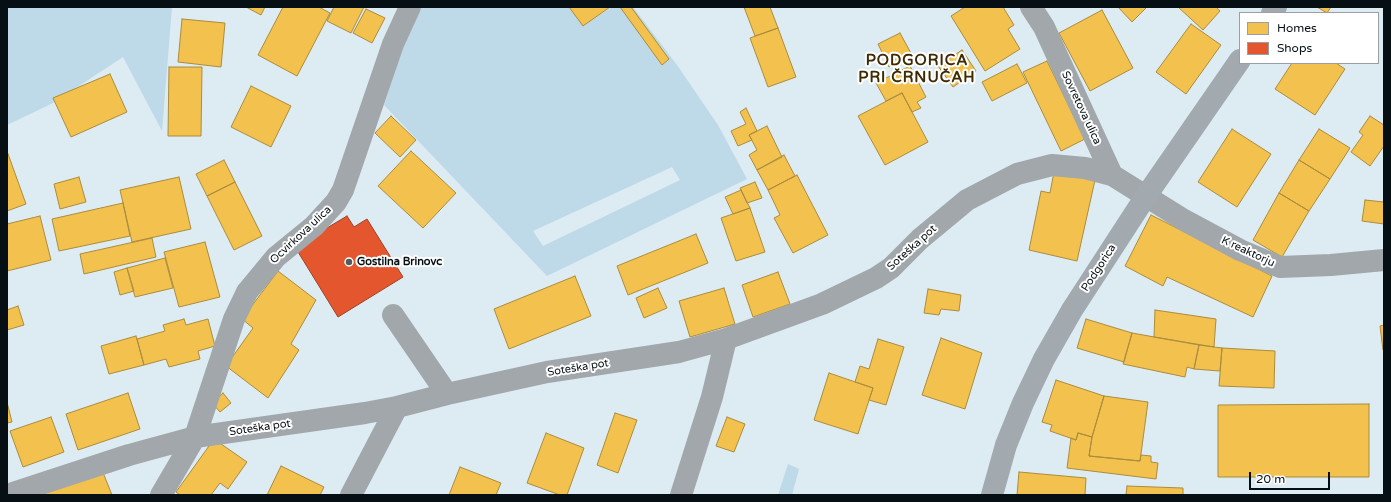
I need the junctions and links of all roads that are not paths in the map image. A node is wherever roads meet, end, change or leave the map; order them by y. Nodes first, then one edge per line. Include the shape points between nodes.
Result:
1 (410, 7) edge
2 (1030, 7) edge
3 (1239, 61) edge
4 (1112, 175) junction
5 (1146, 196) junction
6 (1384, 260) edge
7 (393, 315) dead end
8 (726, 339) junction
9 (447, 394) junction
10 (397, 407) junction
11 (194, 437) junction
12 (7, 495) edge
13 (161, 495) edge
14 (351, 495) edge
15 (681, 495) edge
16 (992, 495) edge

1 - 11 street, Ocvirkova ulica via 393,44 343,190 336,202 314,226 276,257 247,292 234,319
2 - 4 street, Sovretova ulica via 1044,27
3 - 5 main road, Podgorica
4 - 5 street
4 - 8 street, Soteška pot via 1085,168 1052,165 1017,174 967,200 920,239 891,268 876,278 822,304
5 - 6 street, K reaktorju via 1240,250 1280,267 1331,266
5 - 16 main road, Podgorica via 1072,310 1044,359 1006,445
7 - 9 street
8 - 9 street, Soteška pot via 679,352 547,372
8 - 15 street via 712,397
9 - 10 street, Soteška pot
10 - 11 street, Soteška pot
10 - 14 street
11 - 12 street, Soteška pot via 129,455
11 - 13 street, Ocvirkova ulica

